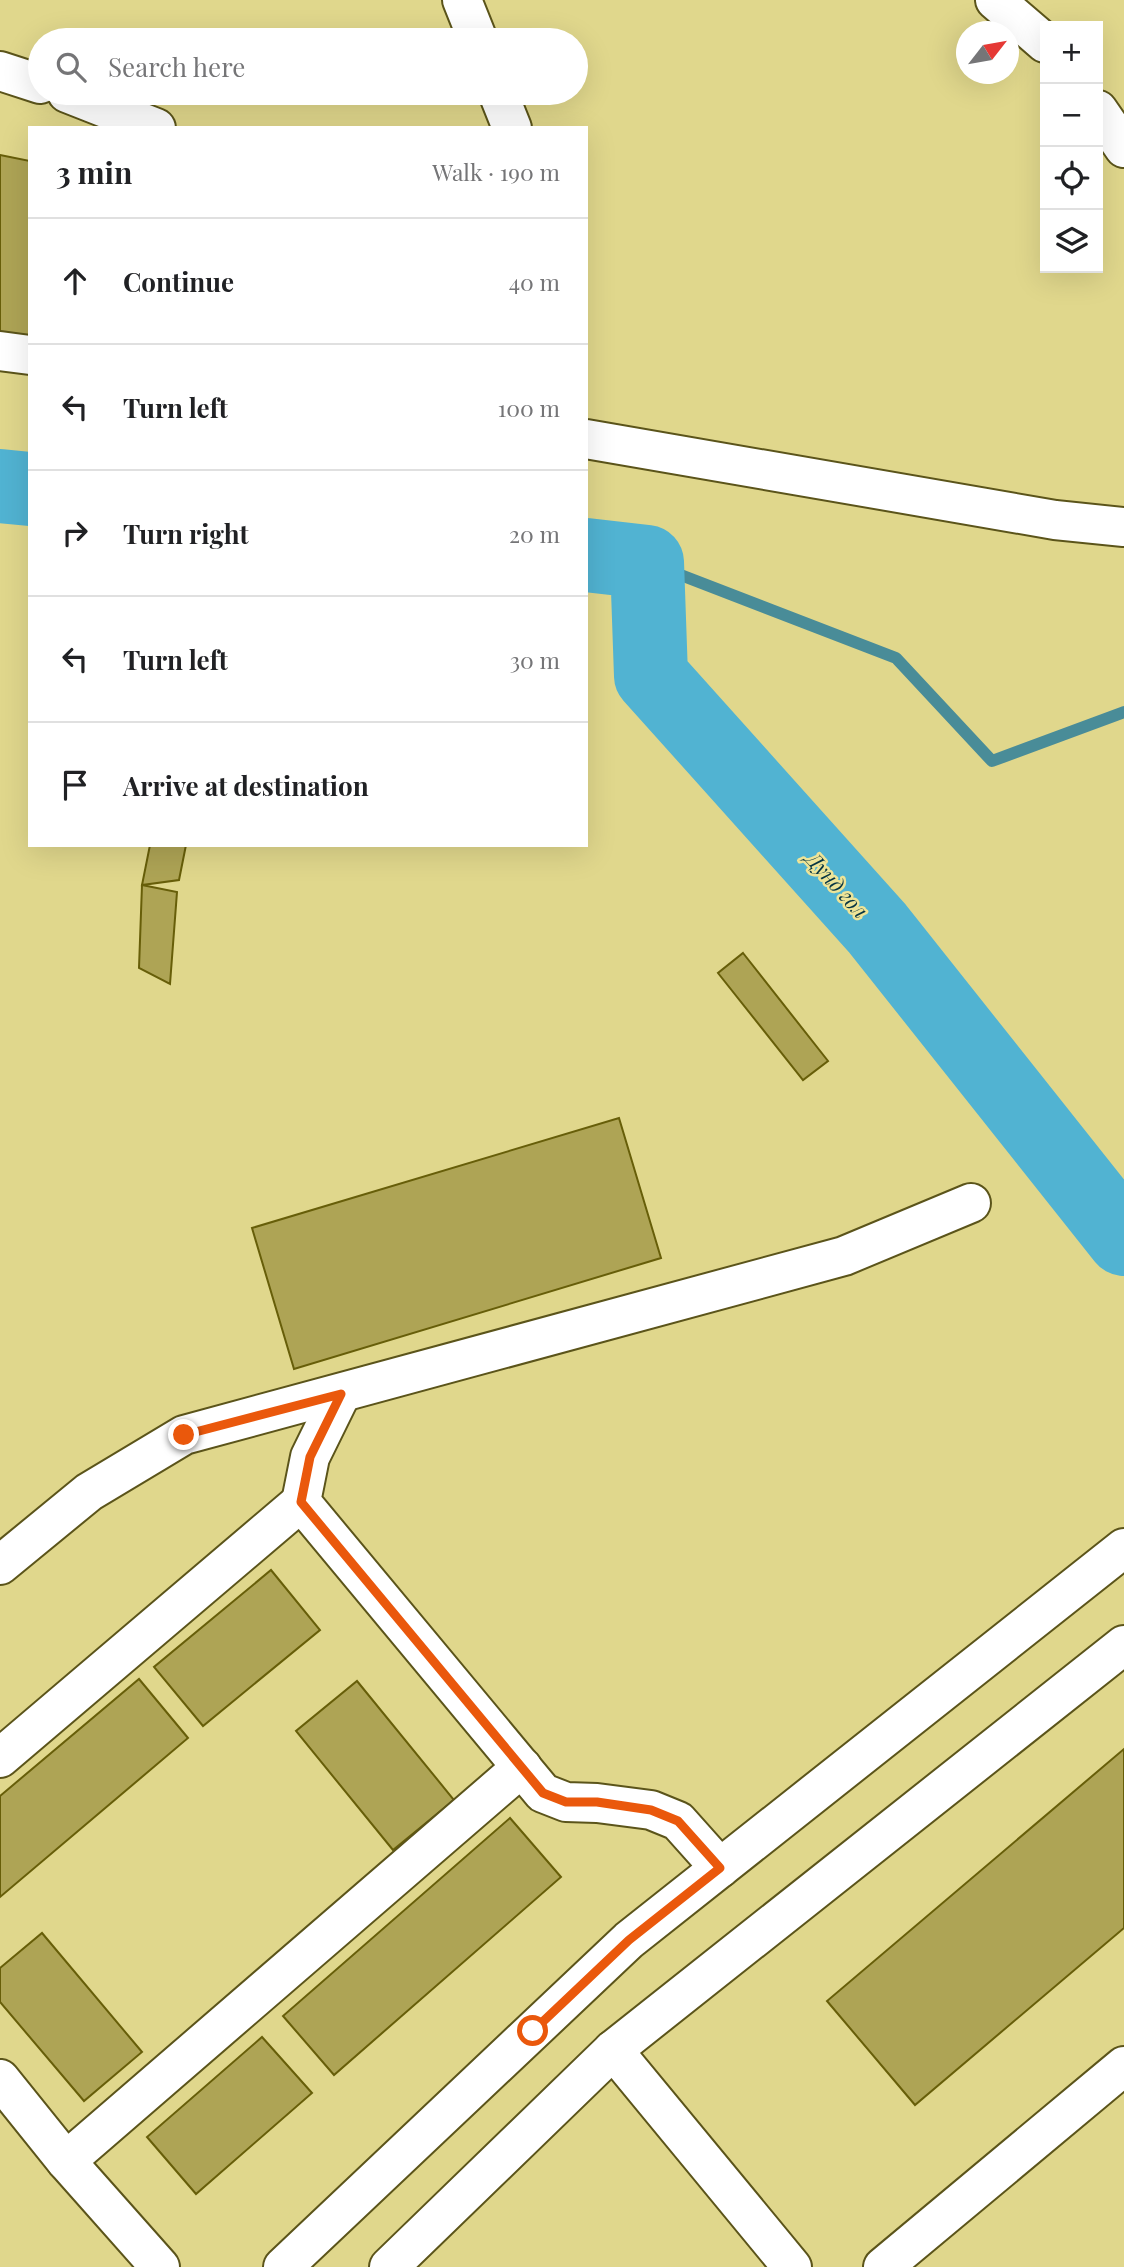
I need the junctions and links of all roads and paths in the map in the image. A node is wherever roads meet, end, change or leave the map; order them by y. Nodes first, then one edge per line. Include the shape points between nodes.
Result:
1 (462, 0) edge
2 (995, 0) edge
3 (473, 28) edge
4 (1040, 39) edge
5 (0, 71) edge
6 (28, 80) edge
7 (98, 105) edge
8 (503, 105) edge
9 (1103, 117) edge
10 (151, 126) edge
11 (511, 126) edge
12 (1124, 148) edge
13 (0, 351) edge
14 (28, 355) edge
15 (588, 439) edge
16 (1124, 527) edge
17 (971, 1203) dead end
18 (341, 1394) junction
19 (301, 1502) junction
20 (1124, 1548) edge
21 (0, 1565) edge
22 (1124, 1645) edge
23 (0, 1758) edge
24 (522, 1767) junction
25 (720, 1868) junction
26 (613, 2050) junction
27 (1124, 2066) edge
28 (0, 2079) edge
29 (66, 2161) junction
30 (160, 2267) edge
31 (283, 2267) edge
32 (389, 2267) edge
33 (792, 2267) edge
34 (883, 2267) edge

1 - 3 main road
2 - 4 main road
5 - 6 main road
7 - 10 main road
8 - 11 main road
9 - 12 main road
13 - 14 main road
15 - 16 main road via 1055,520
17 - 18 main road via 844,1256
18 - 19 main road via 310,1457
18 - 21 main road via 184,1435 89,1492
19 - 23 main road
19 - 24 main road
20 - 25 main road
22 - 26 main road
24 - 25 main road via 543,1793 566,1802 651,1810 678,1821
24 - 29 main road
25 - 31 main road via 629,1940
26 - 32 main road
26 - 33 main road
27 - 34 main road
28 - 29 main road
29 - 30 main road

